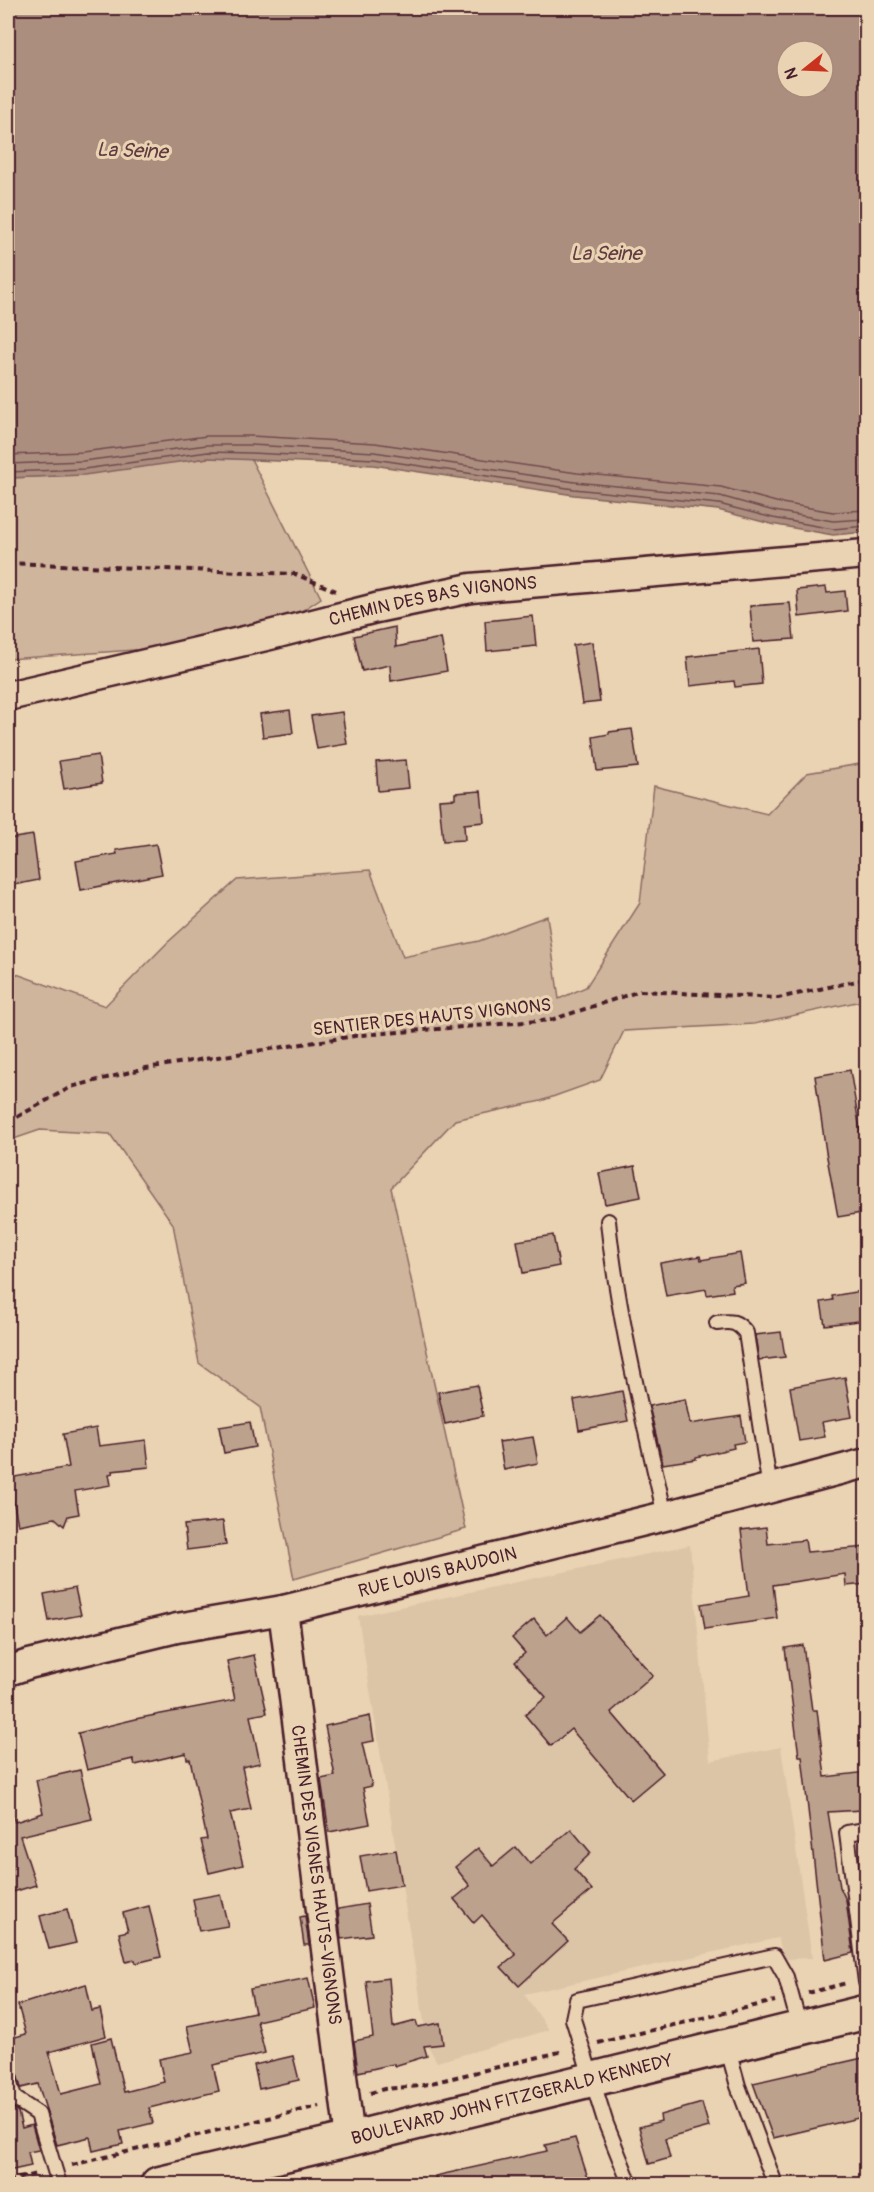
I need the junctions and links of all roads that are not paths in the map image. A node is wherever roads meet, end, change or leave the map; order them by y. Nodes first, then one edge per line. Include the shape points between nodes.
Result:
1 (867, 554) edge
2 (8, 696) edge
3 (608, 1221) dead end
4 (717, 1323) dead end
5 (867, 1463) edge
6 (770, 1489) junction
7 (665, 1516) junction
8 (283, 1611) junction
9 (8, 1671) edge
10 (867, 1830) edge
11 (866, 1981) edge
12 (867, 2012) edge
13 (800, 2028) junction
14 (727, 2046) junction
15 (8, 2076) edge
16 (591, 2080) junction
17 (350, 2139) junction
18 (59, 2184) edge
19 (158, 2184) edge
20 (630, 2184) edge
21 (775, 2184) edge

1 - 2 street, CHEMIN DES BAS VIGNONS via 471,588
3 - 7 lane via 630,1355
4 - 6 lane via 739,1324 746,1333
5 - 6 street, RUE LOUIS BAUDOIN
6 - 7 street, RUE LOUIS BAUDOIN
7 - 8 street, RUE LOUIS BAUDOIN
8 - 9 street, RUE LOUIS BAUDOIN via 177,1628
8 - 17 street, CHEMIN DES VIGNES HAUTS-VIGNONS
10 - 11 lane via 847,1833
12 - 13 main road, BOULEVARD JOHN FITZGERALD KENNEDY
13 - 14 main road, BOULEVARD JOHN FITZGERALD KENNEDY
13 - 16 lane via 786,1977 774,1956 577,2000 573,2019
14 - 16 main road, BOULEVARD JOHN FITZGERALD KENNEDY
14 - 21 lane
15 - 18 lane via 14,2098 38,2114
16 - 17 main road, BOULEVARD JOHN FITZGERALD KENNEDY
16 - 20 lane
17 - 19 main road, BOULEVARD JOHN FITZGERALD KENNEDY

